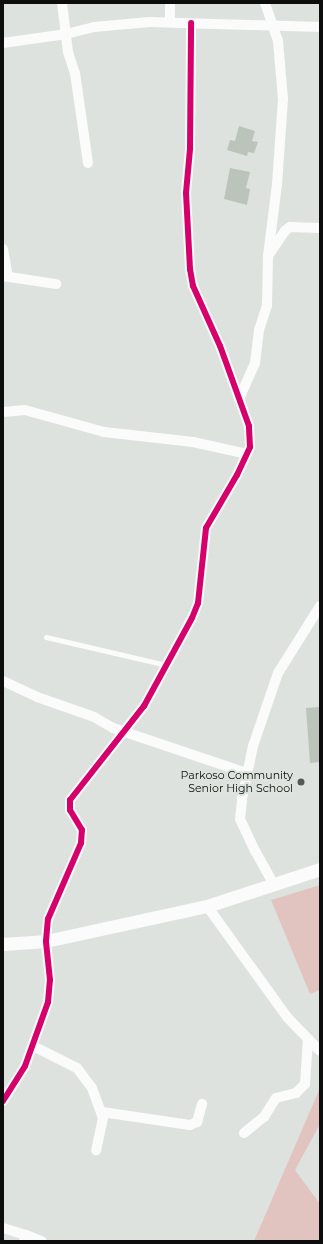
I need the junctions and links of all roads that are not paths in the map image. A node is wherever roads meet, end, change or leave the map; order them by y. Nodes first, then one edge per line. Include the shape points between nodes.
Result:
1 (62, 3) edge
2 (170, 3) edge
3 (265, 3) edge
4 (170, 22) junction
5 (191, 23) junction
6 (271, 27) junction
7 (320, 27) edge
8 (66, 34) junction
9 (3, 43) edge
10 (88, 163) dead end
11 (320, 228) edge
12 (3, 249) edge
13 (268, 256) junction
14 (5, 276) edge
15 (56, 284) dead end
16 (240, 398) junction
17 (3, 412) edge
18 (247, 454) junction
19 (320, 606) edge
20 (46, 637) dead end
21 (166, 665) junction
22 (3, 681) edge
23 (125, 733) junction
24 (247, 774) junction
25 (320, 869) edge
26 (274, 883) junction
27 (207, 906) junction
28 (46, 941) junction
29 (3, 944) edge
30 (308, 1039) junction
31 (33, 1046) junction
32 (320, 1051) edge
33 (3, 1101) edge
34 (202, 1104) dead end
35 (102, 1112) junction
36 (244, 1133) dead end
37 (96, 1150) dead end
38 (3, 1228) edge
39 (25, 1238) edge
40 (42, 1241) edge

1 - 8 street
2 - 4 street
3 - 6 street
4 - 5 street
4 - 8 street via 94,27
5 - 6 street
5 - 16 street via 186,193 190,269 193,286
6 - 7 street
6 - 13 street via 279,52 283,120
8 - 9 street
8 - 10 street via 68,52 75,73
11 - 13 street via 290,227
12 - 14 street
13 - 16 street via 267,305 259,330 255,363
14 - 15 street
16 - 18 street via 249,426 250,447
17 - 18 street via 25,410 104,432 193,442
18 - 21 street via 206,528 198,603
19 - 24 street via 278,673 253,746
20 - 21 lane
21 - 23 street via 151,694
22 - 23 street via 37,697 94,717
23 - 24 street
23 - 28 street via 70,800 70,810 82,830 81,843 49,916
24 - 26 street via 240,819 254,851
25 - 26 street
26 - 27 street
27 - 28 street
27 - 30 street via 287,1017
28 - 29 street
28 - 31 street via 50,980 48,1002
30 - 32 street
30 - 36 street via 305,1084 296,1093 276,1098 264,1117
31 - 33 street via 25,1066
31 - 35 street via 77,1068 92,1088
34 - 35 street via 198,1122 190,1125
35 - 37 street via 103,1122
38 - 39 street
39 - 40 street

